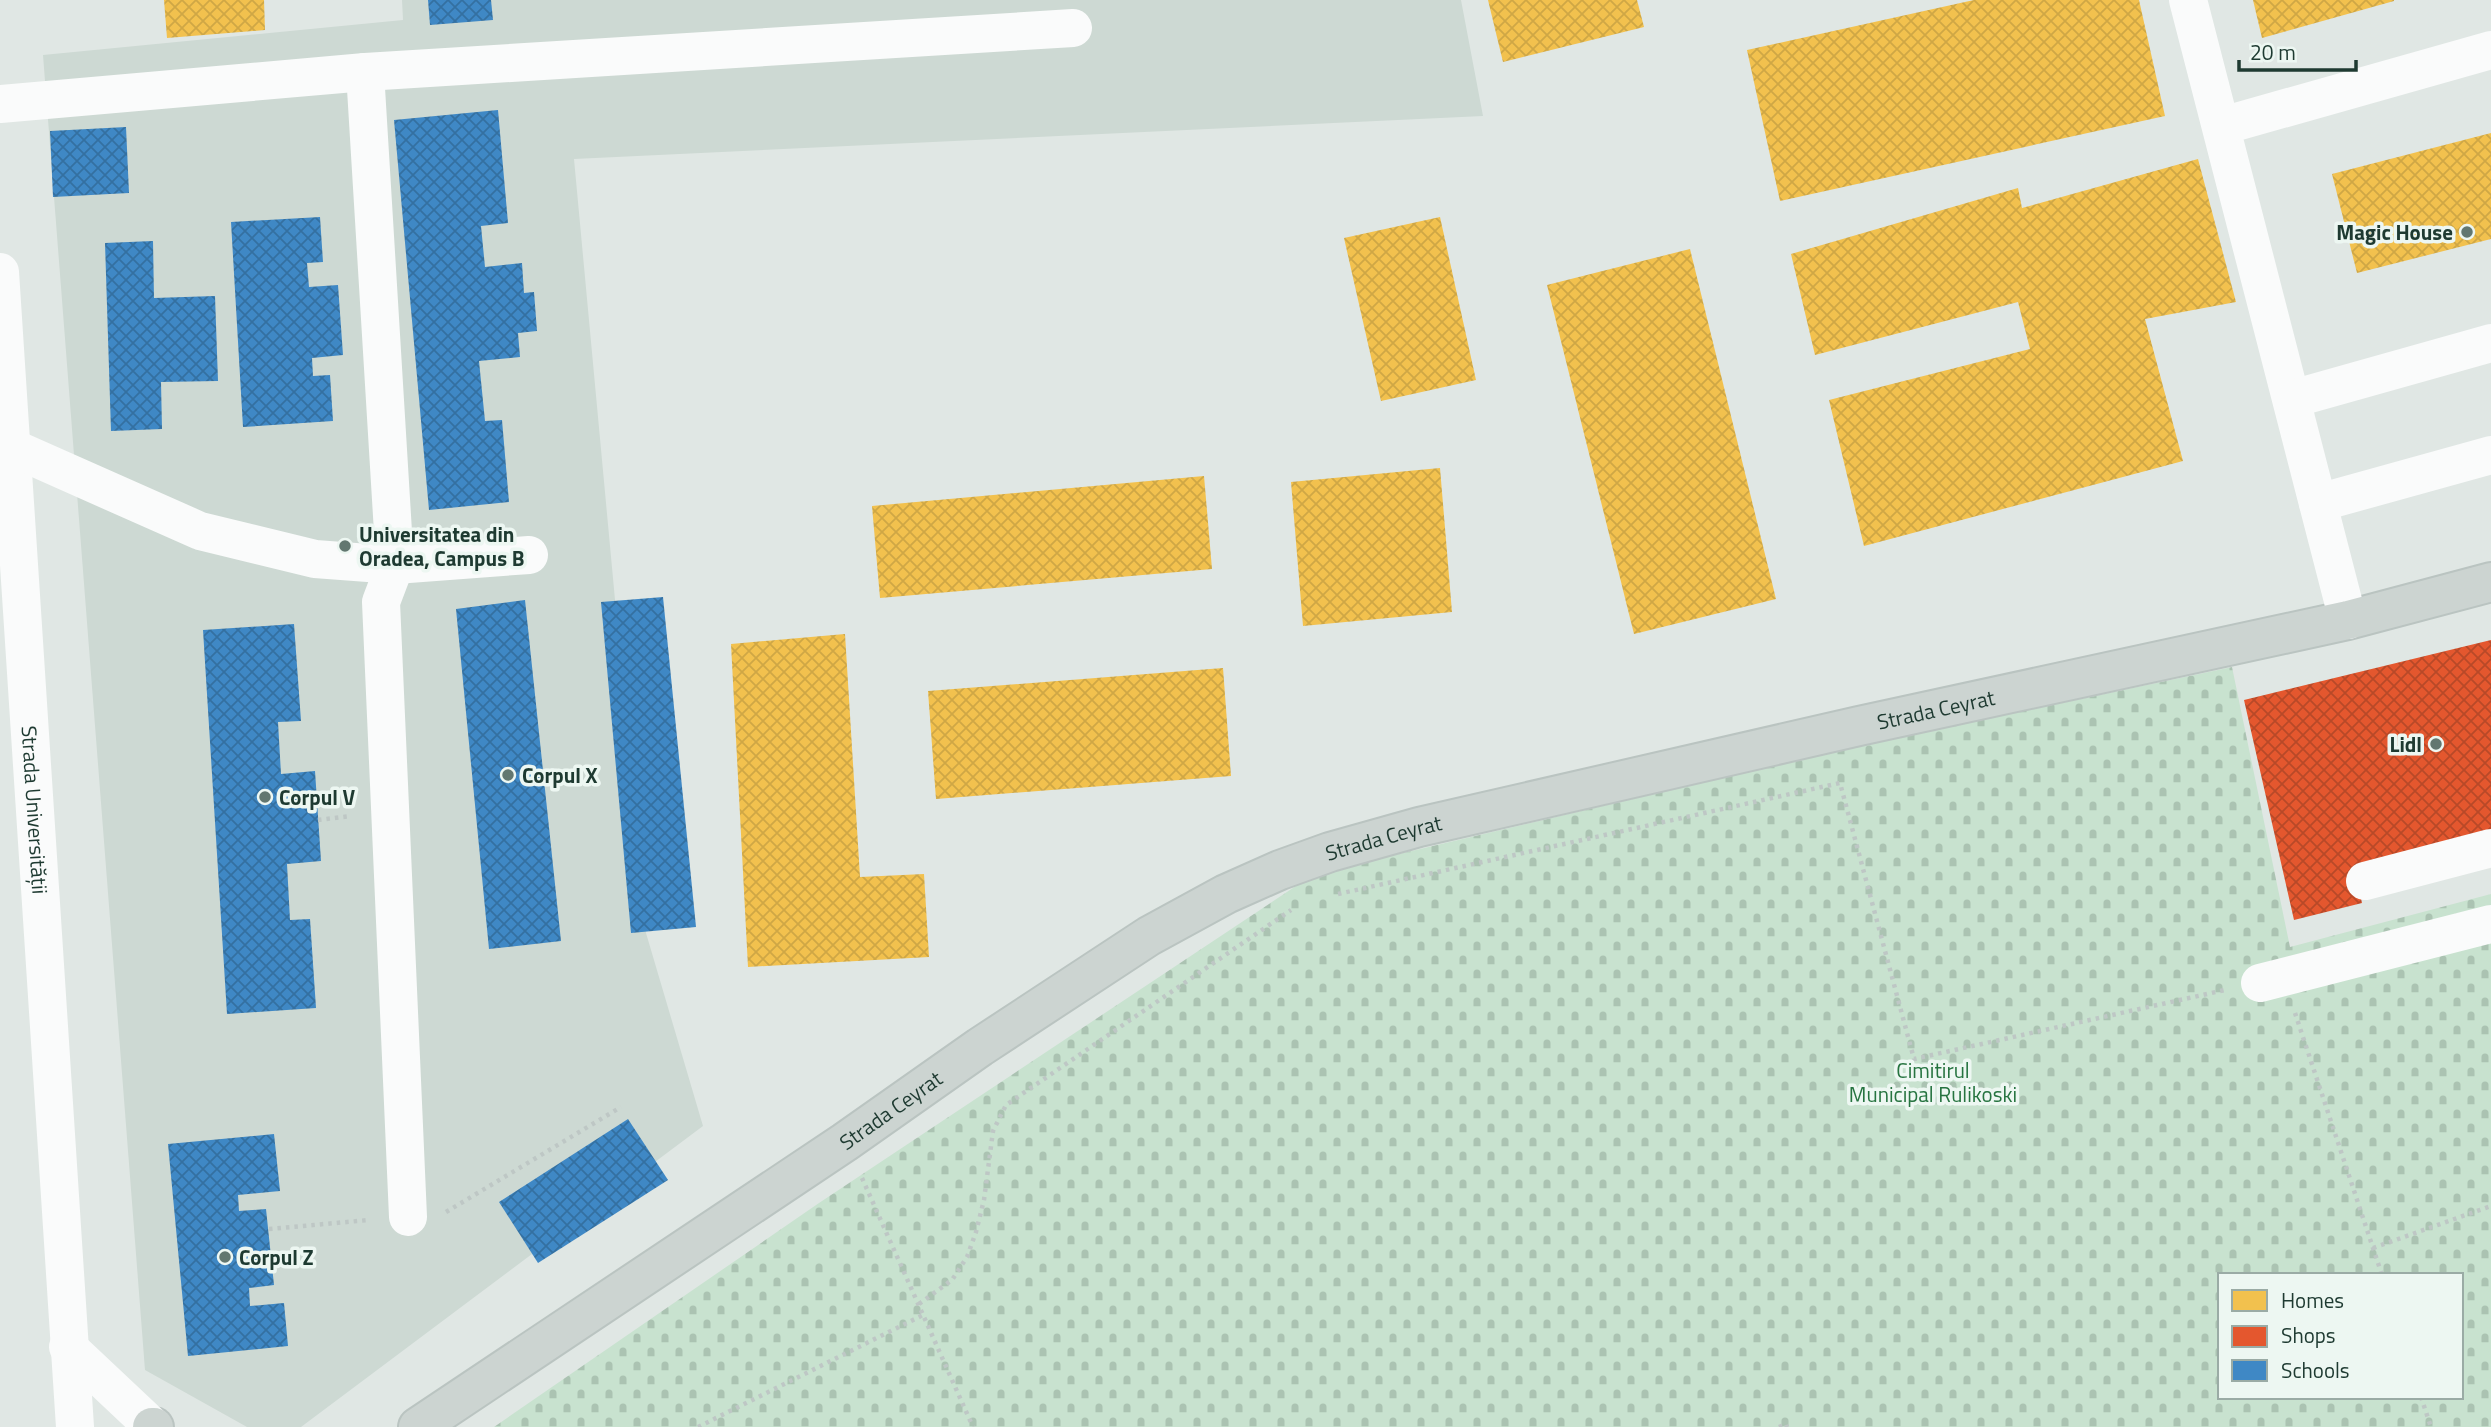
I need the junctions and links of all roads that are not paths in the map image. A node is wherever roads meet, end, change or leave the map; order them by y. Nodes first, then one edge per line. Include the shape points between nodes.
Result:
1 (2188, 0) edge
2 (1073, 28) dead end
3 (2491, 50) edge
4 (365, 72) junction
5 (0, 104) edge
6 (2222, 126) junction
7 (0, 272) edge
8 (2491, 343) edge
9 (2292, 399) junction
10 (7, 449) edge
11 (2491, 455) edge
12 (2318, 503) junction
13 (529, 555) dead end
14 (395, 565) junction
15 (2491, 582) edge
16 (2348, 620) junction
17 (2491, 848) edge
18 (2365, 881) dead end
19 (2491, 924) edge
20 (2271, 980) road end
21 (408, 1217) road end
22 (68, 1347) junction
23 (75, 1427) edge
24 (153, 1427) edge
25 (418, 1427) edge

1 - 6 street
2 - 4 street
3 - 6 street
4 - 5 street
4 - 14 street
6 - 9 street
7 - 10 street, Strada Universității
8 - 9 street
9 - 12 street
10 - 14 street via 200,531 315,559
10 - 22 street, Strada Universității via 50,1009
11 - 12 street
12 - 16 street
13 - 14 street
14 - 21 street via 381,602
15 - 16 main road, Strada Ceyrat
16 - 25 main road, Strada Ceyrat via 1419,827 1280,870 1149,936
17 - 18 street
19 - 20 street
22 - 23 street, Strada Universității
22 - 24 street

